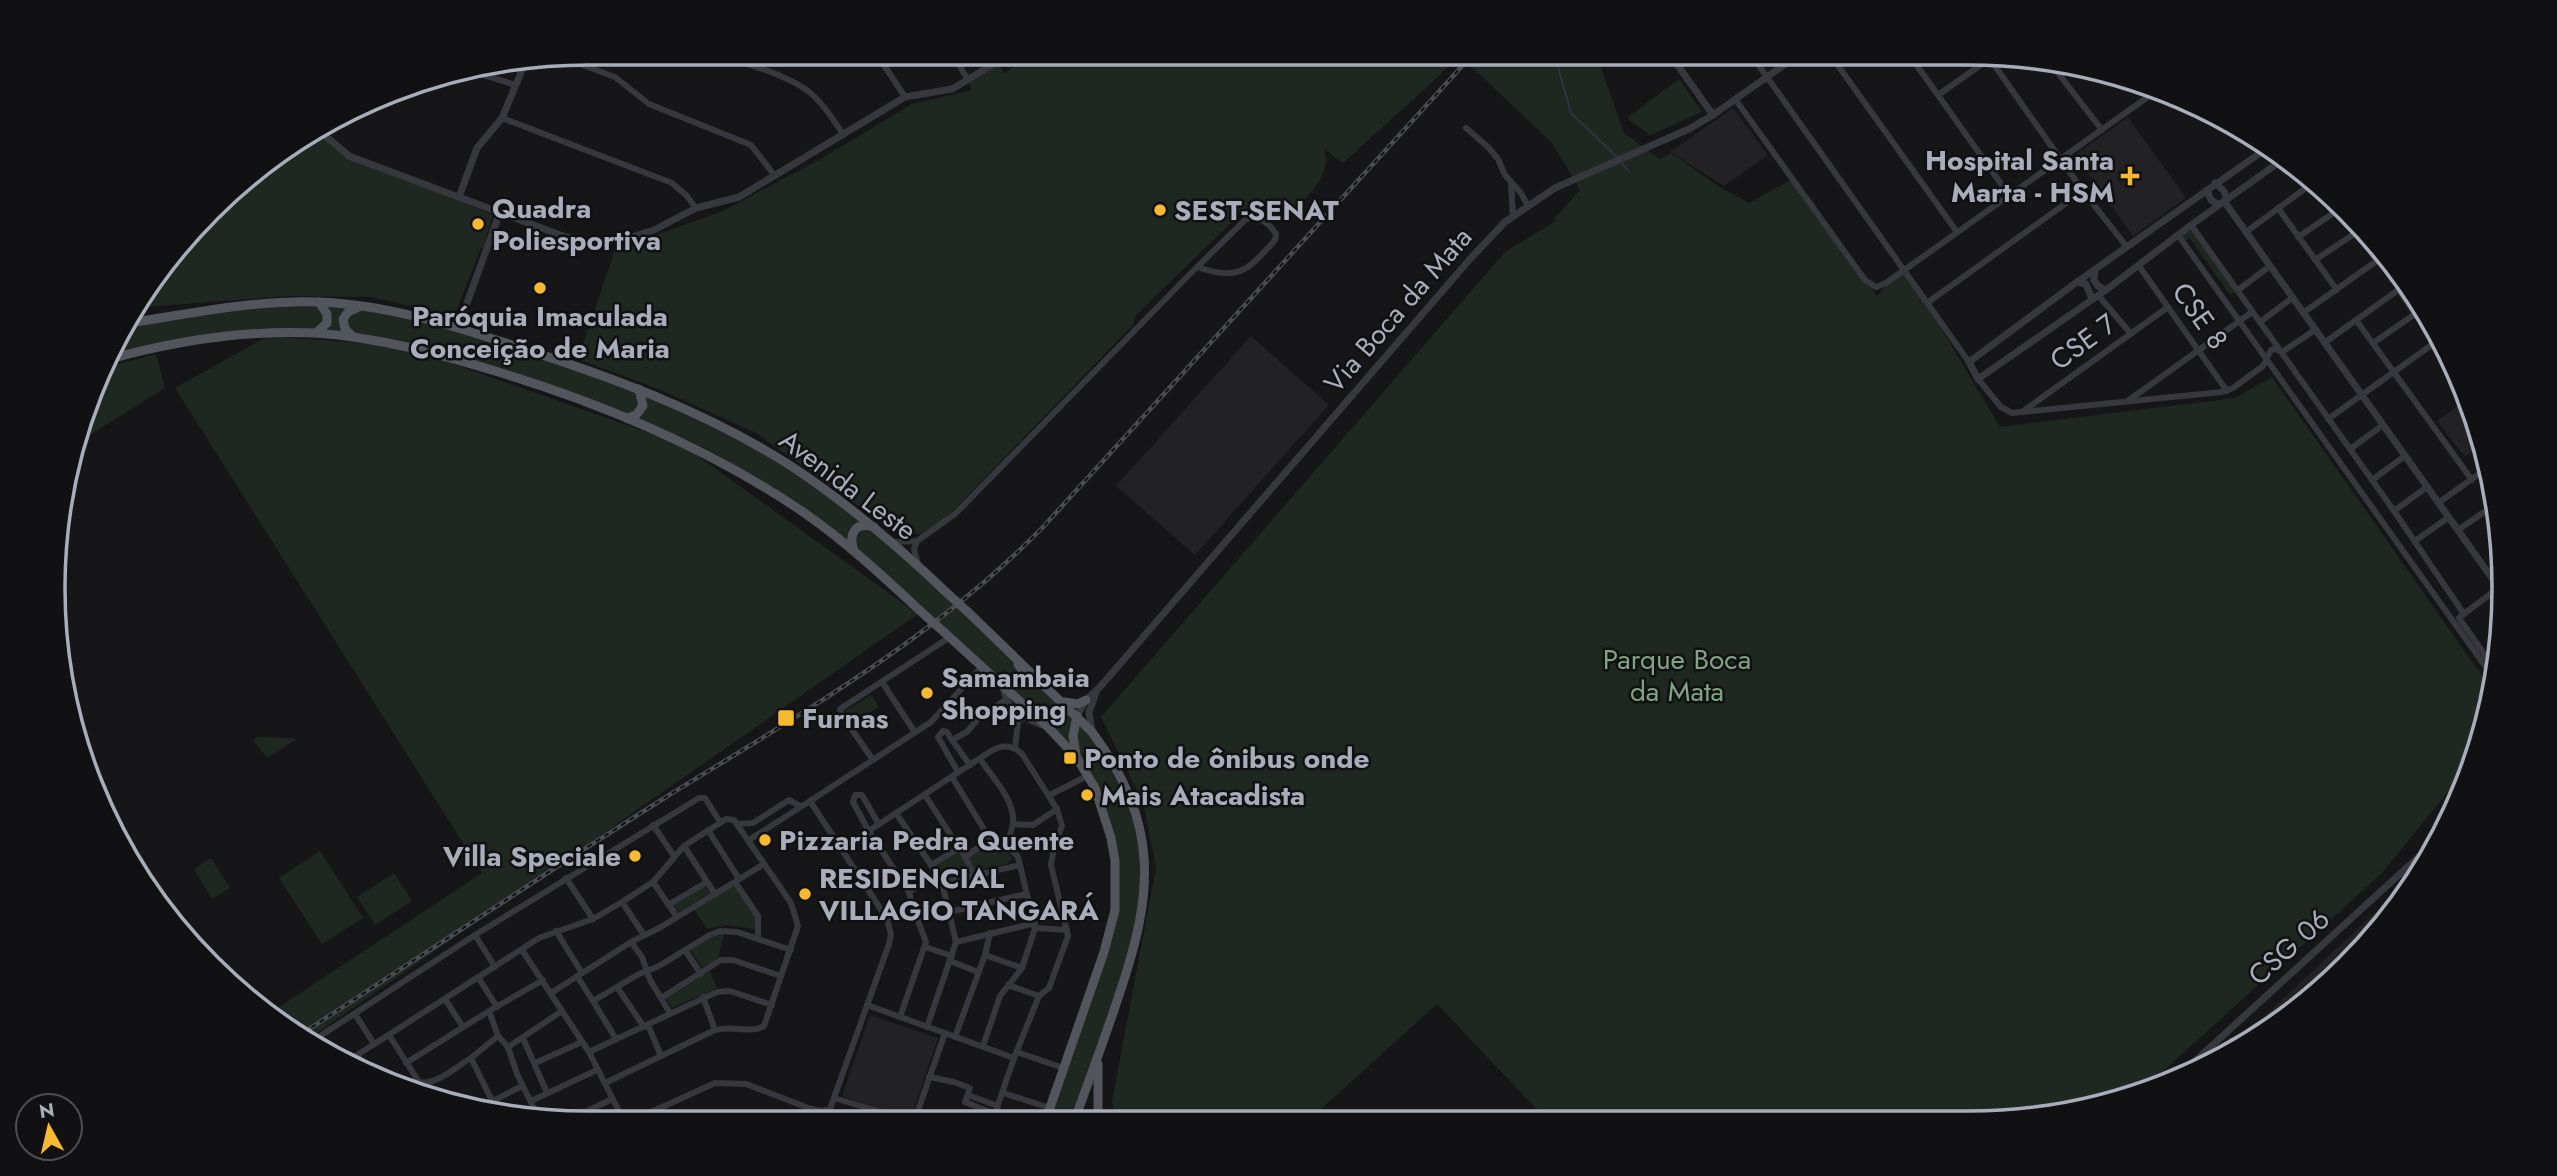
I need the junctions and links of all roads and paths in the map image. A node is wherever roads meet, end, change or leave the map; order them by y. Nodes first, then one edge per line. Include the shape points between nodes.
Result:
1 (583, 65) edge
2 (747, 65) edge
3 (884, 65) edge
4 (959, 65) edge
5 (992, 65) edge
6 (1679, 65) edge
7 (1759, 65) edge
8 (1783, 65) edge
9 (1838, 65) edge
10 (1917, 65) edge
11 (1979, 65) edge
12 (1999, 66) edge
13 (523, 69) edge
14 (2058, 73) edge
15 (484, 75) edge
16 (1767, 76) junction
17 (968, 80) junction
18 (516, 85) junction
19 (1938, 95) junction
20 (905, 97) junction
21 (2147, 97) edge
22 (1735, 99) junction
23 (1713, 115) junction
24 (502, 118) junction
25 (1466, 128) dead end
26 (2102, 130) junction
27 (843, 134) junction
28 (325, 136) edge
29 (2258, 152) edge
30 (2062, 158) junction
31 (2276, 164) edge
32 (775, 176) junction
33 (1511, 183) junction
34 (2216, 183) junction
35 (2306, 188) edge
36 (2207, 190) junction
37 (2083, 191) junction
38 (2010, 195) junction
39 (459, 197) junction
40 (2223, 202) junction
41 (1528, 206) junction
42 (696, 208) junction
43 (2278, 208) junction
44 (500, 212) junction
45 (2334, 213) edge
46 (1513, 217) junction
47 (2190, 225) junction
48 (1957, 232) junction
49 (2246, 232) junction
50 (2354, 234) edge
51 (2178, 235) junction
52 (2298, 237) junction
53 (2127, 247) junction
54 (2315, 260) junction
55 (2377, 261) edge
56 (2139, 265) junction
57 (2270, 266) junction
58 (1197, 267) junction
59 (2095, 269) junction
60 (1903, 270) junction
61 (2077, 282) junction
62 (2106, 290) junction
63 (2238, 290) junction
64 (2337, 290) junction
65 (2399, 290) joint
66 (2095, 297) junction
67 (2291, 298) junction
68 (319, 302) junction
69 (1927, 303) junction
70 (2408, 304) edge
71 (361, 307) junction
72 (2168, 307) junction
73 (2252, 312) junction
74 (2303, 313) junction
75 (2415, 314) edge
76 (2356, 320) junction
77 (2239, 321) junction
78 (138, 322) edge
79 (2259, 322) junction
80 (458, 328) junction
81 (2315, 330) junction
82 (316, 333) junction
83 (2131, 334) junction
84 (353, 337) junction
85 (2324, 343) junction
86 (2372, 343) junction
87 (2432, 345) edge
88 (2199, 351) junction
89 (2282, 352) junction
90 (119, 357) edge
91 (2267, 359) junction
92 (2287, 360) junction
93 (1969, 362) junction
94 (2275, 370) junction
95 (2393, 371) junction
96 (1978, 379) junction
97 (639, 389) junction
98 (2227, 391) junction
99 (2361, 395) junction
100 (2127, 401) junction
101 (2022, 412) junction
102 (627, 418) junction
103 (2328, 419) junction
104 (2383, 425) junction
105 (2350, 449) junction
106 (2404, 456) junction
107 (2479, 474) edge
108 (2372, 480) junction
109 (2472, 480) junction
110 (2427, 487) junction
111 (2438, 503) junction
112 (2487, 510) edge
113 (2395, 511) junction
114 (2449, 517) junction
115 (875, 527) junction
116 (2458, 530) junction
117 (917, 541) junction
118 (2414, 541) junction
119 (892, 542) junction
120 (853, 551) junction
121 (921, 569) junction
122 (2492, 576) edge
123 (2492, 597) edge
124 (2458, 616) junction
125 (947, 635) junction
126 (1009, 652) junction
127 (2488, 659) edge
128 (2487, 664) edge
129 (982, 666) junction
130 (882, 682) junction
131 (1003, 686) junction
132 (1100, 687) junction
133 (1007, 699) junction
134 (1086, 700) junction
135 (1062, 701) junction
136 (1076, 716) junction
137 (1024, 717) junction
138 (1048, 726) junction
139 (914, 731) junction
140 (1092, 732) junction
141 (952, 740) junction
142 (1015, 748) junction
143 (1077, 758) junction
144 (980, 759) junction
145 (873, 760) junction
146 (970, 765) junction
147 (958, 772) junction
148 (1089, 775) junction
149 (952, 777) junction
150 (925, 795) junction
151 (1050, 795) junction
152 (810, 800) junction
153 (800, 806) junction
154 (1057, 809) junction
155 (896, 813) junction
156 (720, 822) junction
157 (753, 823) junction
158 (878, 823) junction
159 (739, 824) junction
160 (1013, 824) junction
161 (653, 825) junction
162 (708, 830) junction
163 (868, 830) junction
164 (758, 833) junction
165 (990, 839) junction
166 (749, 840) junction
167 (1007, 845) junction
168 (684, 846) junction
169 (959, 848) junction
170 (841, 849) junction
171 (674, 856) junction
172 (965, 857) junction
173 (2417, 859) edge
174 (764, 864) junction
175 (931, 865) junction
176 (1020, 865) junction
177 (2402, 872) junction
178 (936, 875) junction
179 (974, 875) junction
180 (2406, 876) edge
181 (566, 878) junction
182 (737, 881) junction
183 (653, 882) junction
184 (707, 882) junction
185 (942, 883) junction
186 (909, 892) junction
187 (715, 894) junction
188 (1026, 894) junction
189 (622, 902) junction
190 (668, 905) junction
191 (912, 905) junction
192 (949, 912) junction
193 (677, 918) junction
194 (593, 919) junction
195 (887, 919) junction
196 (1035, 926) junction
197 (1067, 930) junction
198 (556, 931) junction
199 (990, 933) junction
200 (475, 935) junction
201 (644, 935) junction
202 (758, 937) junction
203 (631, 942) junction
204 (956, 942) junction
205 (925, 947) junction
206 (522, 950) junction
207 (685, 950) junction
208 (791, 950) junction
209 (985, 955) junction
210 (951, 959) junction
211 (495, 967) junction
212 (1022, 968) junction
213 (647, 970) junction
214 (978, 972) junction
215 (701, 974) junction
216 (580, 975) junction
217 (782, 976) junction
218 (478, 977) junction
219 (543, 980) junction
220 (1008, 985) junction
221 (617, 987) junction
222 (551, 993) junction
223 (1039, 996) junction
224 (703, 997) junction
225 (661, 998) junction
226 (444, 999) junction
227 (593, 1001) junction
228 (772, 1005) junction
229 (867, 1005) junction
230 (497, 1007) junction
231 (489, 1011) junction
232 (562, 1011) junction
233 (670, 1013) junction
234 (355, 1014) junction
235 (900, 1017) junction
236 (646, 1026) junction
237 (463, 1027) junction
238 (927, 1027) junction
239 (716, 1030) junction
240 (945, 1033) junction
241 (389, 1035) junction
242 (498, 1036) junction
243 (319, 1037) edge
244 (955, 1037) junction
245 (523, 1038) junction
246 (616, 1040) junction
247 (582, 1042) junction
248 (374, 1044) junction
249 (982, 1046) junction
250 (508, 1047) junction
251 (589, 1052) junction
252 (357, 1055) joint
253 (1016, 1055) junction
254 (661, 1056) junction
255 (1098, 1057) junction
256 (2201, 1057) edge
257 (359, 1058) edge
258 (471, 1058) junction
259 (406, 1063) junction
260 (535, 1063) junction
261 (1063, 1068) junction
262 (597, 1070) junction
263 (929, 1077) junction
264 (604, 1083) junction
265 (522, 1086) junction
266 (547, 1093) junction
267 (1003, 1093) junction
268 (834, 1098) junction
269 (612, 1099) junction
270 (493, 1101) joint
271 (531, 1101) junction
272 (534, 1108) edge
273 (1050, 1108) junction
274 (811, 1109) joint
275 (996, 1110) joint
276 (587, 1111) edge
277 (619, 1111) edge
278 (653, 1111) edge
279 (877, 1111) edge
280 (917, 1111) edge
281 (1049, 1111) edge
282 (1078, 1111) edge
283 (1098, 1111) edge

1 - 32 street via 615,77 649,104 751,145
2 - 27 street via 808,91
3 - 20 street
4 - 17 street
5 - 17 street
6 - 23 street
7 - 16 street
8 - 16 street, Via Boca da Mata
9 - 48 street
10 - 19 street
11 - 19 street
12 - 30 street
13 - 18 street
14 - 26 street
15 - 18 street
16 - 22 street, Via Boca da Mata
16 - 60 street
17 - 20 street via 952,89
18 - 24 street
19 - 38 street
20 - 27 street
21 - 26 street
22 - 23 street, Via Boca da Mata
22 - 60 street via 1865,280 1875,287
23 - 41 street, Via Boca da Mata via 1580,175
24 - 39 street via 478,148
24 - 42 street via 671,184
25 - 33 street via 1498,159
26 - 30 street
27 - 32 street
28 - 39 street via 349,156
29 - 34 street
30 - 37 street
30 - 38 street
31 - 40 street
32 - 42 street via 739,197
33 - 41 street
33 - 46 street
34 - 36 street
34 - 40 street via 2224,191
35 - 43 street
36 - 40 street via 2211,200
36 - 53 street
37 - 53 street
37 - 69 street
38 - 48 street
39 - 44 street
40 - 47 street
40 - 49 street
41 - 46 street, Via Boca da Mata
42 - 44 street via 641,236 602,241 563,236
43 - 49 street
43 - 52 street
44 - 80 street
45 - 52 street
46 - 132 street, Via Boca da Mata via 1469,259
47 - 51 street
47 - 63 street
48 - 60 street
49 - 57 street
50 - 54 street
51 - 56 street
51 - 77 street
52 - 54 street
53 - 59 street
54 - 64 street
55 - 64 street
56 - 62 street
56 - 72 street, CSE 8
57 - 63 street
57 - 67 street
58 - 58 street via 1215,273 1241,272 1253,265 1276,234 1260,218 1246,219
58 - 117 street via 954,514
59 - 61 street
59 - 62 street via 2094,281
60 - 69 street
61 - 66 street via 2087,284
61 - 93 street
62 - 66 street
63 - 73 street
64 - 74 street
65 - 70 street
65 - 76 street
66 - 83 street
66 - 96 street
67 - 74 street
67 - 79 street
68 - 71 main road, Avenida Leste
68 - 78 main road, Avenida Leste via 239,305
68 - 82 main road via 327,323
69 - 93 street
71 - 80 main road, Avenida Leste
71 - 84 main road via 343,319
72 - 83 street, CSE 7
72 - 88 street, CSE 8
73 - 77 street
73 - 79 street
74 - 81 street
75 - 86 street
76 - 85 street
76 - 86 street
77 - 88 street
77 - 91 street
79 - 89 street
80 - 97 main road, Avenida Leste
81 - 85 street
81 - 89 street
82 - 84 main road, Avenida Leste
82 - 90 main road, Avenida Leste via 220,338
83 - 101 street, CSE 7
84 - 102 main road, Avenida Leste via 461,360
85 - 99 street
86 - 95 street
87 - 95 street
88 - 98 street, CSE 8
88 - 100 street
89 - 91 street via 2272,349
89 - 92 street
91 - 94 street
91 - 98 street
92 - 94 street
92 - 103 street
93 - 96 street
94 - 124 street
95 - 99 street
95 - 109 street
96 - 101 street via 2007,412
97 - 102 main road via 643,406
97 - 115 main road, Avenida Leste via 765,450
98 - 100 street
99 - 103 street
99 - 104 street
100 - 101 street
102 - 120 main road, Avenida Leste via 701,451 761,485
103 - 105 street
104 - 105 street
104 - 106 street
105 - 108 street
106 - 108 street
106 - 110 street
107 - 109 street
108 - 113 street
109 - 111 street
110 - 111 street
110 - 113 street
111 - 114 street
112 - 116 street
113 - 118 street
114 - 116 street
114 - 118 street
115 - 119 main road, Avenida Leste
115 - 120 main road via 854,529
116 - 122 street
117 - 119 street
117 - 121 street via 914,549
118 - 124 street
119 - 121 main road, Avenida Leste
120 - 125 main road, Avenida Leste, bridge
121 - 126 main road, Avenida Leste, bridge
123 - 124 street
124 - 127 street
124 - 128 street
125 - 129 main road, Avenida Leste
125 - 130 street
126 - 131 main road via 1023,675 1018,683
126 - 135 main road, Avenida Leste
129 - 131 main road, Avenida Leste
129 - 139 street via 930,722
130 - 139 street
130 - 145 street via 840,709
131 - 133 street
131 - 138 main road, Avenida Leste
132 - 134 street, Via Boca da Mata
132 - 140 street, Via Boca da Mata via 1090,706
133 - 137 street
133 - 141 street
134 - 135 main road via 1077,704
134 - 136 street, Via Boca da Mata
135 - 136 main road, Avenida Leste
136 - 140 main road, Avenida Leste
136 - 143 main road
137 - 138 street
137 - 142 street via 1018,722
138 - 143 main road, Avenida Leste
139 - 145 street
140 - 255 main road, Avenida Leste via 1131,799 1140,828 1146,887 1136,945
141 - 146 street
141 - 147 street via 947,732 939,734
142 - 144 street via 997,748
142 - 151 street
143 - 148 main road, Avenida Leste
144 - 146 street
144 - 160 street via 1011,806
145 - 152 street
146 - 147 street
147 - 149 street
148 - 151 street
148 - 261 main road, Avenida Leste via 1111,838 1115,910
149 - 150 street
149 - 165 street
150 - 155 street
150 - 169 street
151 - 154 street
152 - 153 street
152 - 170 street
153 - 157 street via 789,800
153 - 164 street
154 - 160 street via 1033,825
154 - 197 street via 1062,826 1051,865
155 - 158 street
155 - 175 street
156 - 159 street via 730,818
156 - 161 street via 703,797
156 - 162 street
157 - 159 street
157 - 164 street
158 - 163 street
158 - 163 street via 862,794 855,794 853,802
159 - 166 street
160 - 167 street
161 - 171 street
161 - 181 street
162 - 168 street
162 - 182 street
163 - 170 street
163 - 186 street
164 - 166 street
165 - 167 street
165 - 172 street
166 - 174 street
167 - 176 street
168 - 171 street
168 - 184 street
169 - 172 street
169 - 175 street
170 - 195 street
171 - 183 street
172 - 179 street
173 - 177 street, CSG 06
174 - 182 street
174 - 208 street via 796,916
175 - 178 street
176 - 179 street
176 - 188 street
177 - 180 street
177 - 256 street, CSG 06
178 - 185 street
178 - 186 street
179 - 185 street
181 - 194 street
181 - 200 street
182 - 187 street
182 - 202 street via 758,916
183 - 189 street
183 - 190 street
184 - 187 street
184 - 190 street
185 - 192 street
186 - 191 street
187 - 193 street
188 - 192 street
188 - 196 street
189 - 194 street
189 - 201 street
190 - 193 street
191 - 195 street
191 - 205 street
192 - 204 street
193 - 201 street
194 - 198 street
195 - 229 street via 889,944
196 - 197 street
196 - 199 street
196 - 212 street
197 - 223 street via 1049,988
198 - 206 street
198 - 216 street
199 - 204 street
199 - 209 street
200 - 211 street
200 - 234 street
201 - 203 street
202 - 207 street via 720,931
202 - 208 street
203 - 213 street
203 - 216 street
204 - 210 street
205 - 210 street
205 - 235 street
206 - 211 street
206 - 219 street
207 - 213 street
207 - 215 street
208 - 217 street
209 - 212 street
209 - 214 street
210 - 214 street
210 - 238 street
211 - 218 street
212 - 220 street
213 - 221 street
213 - 225 street
214 - 244 street
215 - 217 street via 729,959
215 - 225 street
216 - 222 street
216 - 227 street
217 - 228 street
218 - 226 street
218 - 230 street
219 - 222 street
219 - 230 street
220 - 223 street
220 - 249 street
221 - 227 street
221 - 236 street
222 - 232 street
223 - 253 street
224 - 228 street via 730,991
224 - 233 street
224 - 239 street
225 - 233 street
226 - 237 street
226 - 241 street
227 - 246 street
228 - 239 street via 764,1026 758,1029
229 - 235 street
229 - 268 street
230 - 231 street
231 - 237 street
231 - 242 street
232 - 245 street
232 - 247 street
233 - 236 street
234 - 243 street
234 - 248 street
235 - 238 street
236 - 246 street
236 - 254 street
237 - 259 street
238 - 240 street
239 - 254 street
240 - 244 street
240 - 263 street
241 - 248 street
241 - 259 street
242 - 250 street
242 - 258 street
244 - 249 street
245 - 250 street
245 - 260 street
246 - 251 street
247 - 251 street
247 - 260 street
248 - 252 street
249 - 253 street
250 - 265 street
251 - 262 street
252 - 257 street
253 - 261 street
253 - 267 street
254 - 264 street
255 - 282 main road, Avenida Leste
255 - 283 main road
258 - 259 street via 428,1083 419,1082
258 - 270 street
260 - 266 street
261 - 273 main road, Avenida Leste
262 - 264 street
262 - 266 street
263 - 275 street via 970,1087 966,1099
263 - 280 street
264 - 269 street
265 - 270 street
265 - 271 street
266 - 271 street
267 - 273 street
267 - 275 street
268 - 274 street via 828,1110
268 - 279 street
269 - 276 street
269 - 277 street
271 - 272 street
273 - 281 main road, Avenida Leste
274 - 278 street via 746,1084 715,1083

